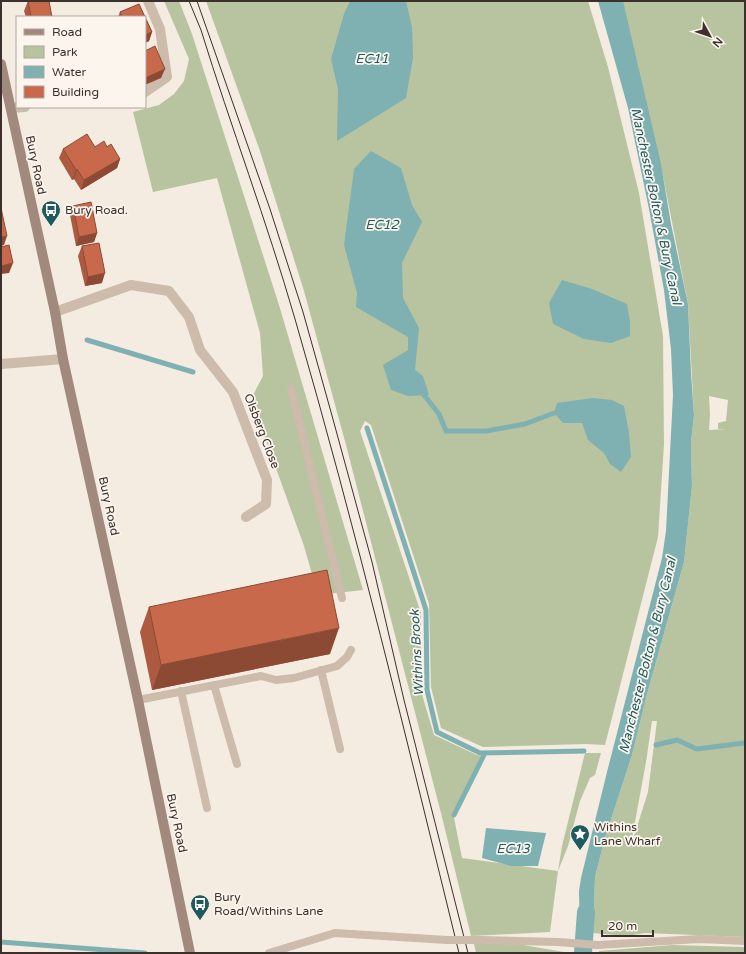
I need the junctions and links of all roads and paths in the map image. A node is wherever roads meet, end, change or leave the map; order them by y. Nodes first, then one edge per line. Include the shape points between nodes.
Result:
1 (148, 1) edge
2 (1, 64) edge
3 (146, 91) edge
4 (11, 108) junction
5 (16, 108) edge
6 (55, 312) junction
7 (63, 359) junction
8 (1, 364) edge
9 (291, 388) dead end
10 (246, 517) dead end
11 (342, 598) dead end
12 (351, 650) dead end
13 (321, 670) junction
14 (214, 685) junction
15 (181, 692) junction
16 (138, 700) junction
17 (340, 750) dead end
18 (237, 764) dead end
19 (207, 808) dead end
20 (745, 941) edge
21 (190, 953) edge
22 (269, 953) edge

1 - 3 street via 160,29 167,77
2 - 4 street, Bury Road
4 - 5 street
4 - 6 street, Bury Road
6 - 7 street, Bury Road
6 - 10 street, Olsberg Close via 131,285 169,291 189,317 200,350 233,392 267,480 266,504
7 - 8 street
7 - 16 street, Bury Road
9 - 11 lane
12 - 13 lane via 337,666
13 - 14 lane via 294,678 276,680 261,676
13 - 17 lane
14 - 15 lane
14 - 18 lane
15 - 16 lane
15 - 19 lane
16 - 21 street, Bury Road
20 - 22 lane, bridge via 699,939 598,945 335,933

